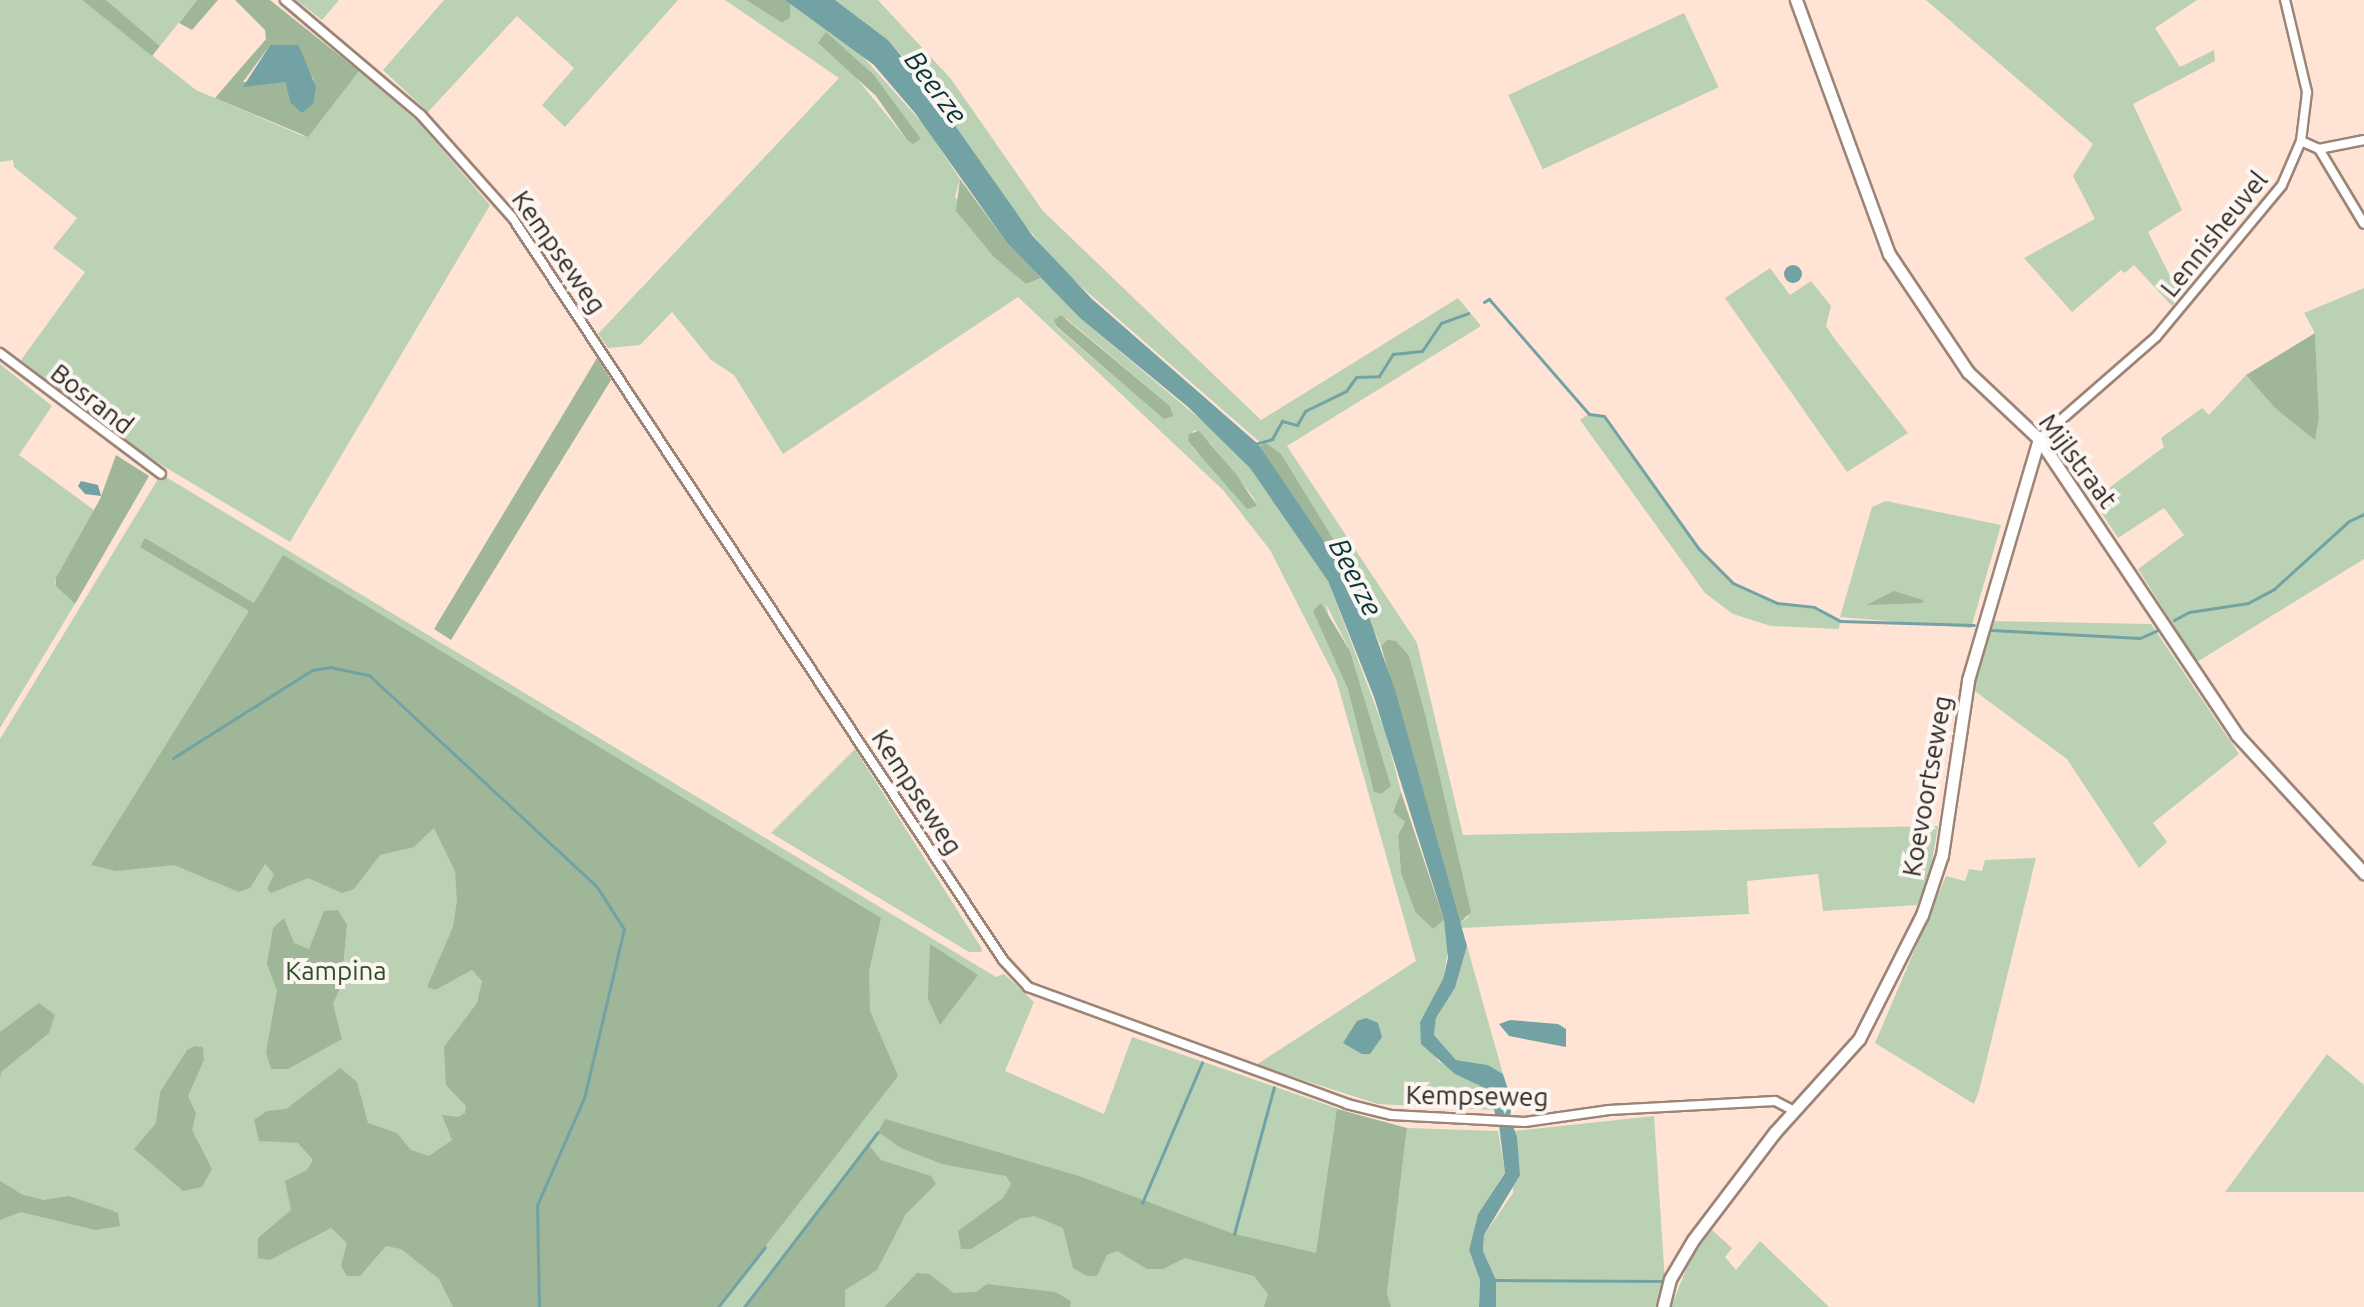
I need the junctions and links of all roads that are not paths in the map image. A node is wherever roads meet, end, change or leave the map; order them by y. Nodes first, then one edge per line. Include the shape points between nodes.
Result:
1 (285, 0) edge
2 (1796, 0) edge
3 (2285, 0) edge
4 (2364, 140) edge
5 (2301, 141) junction
6 (2319, 149) junction
7 (2364, 224) edge
8 (0, 353) edge
9 (2039, 439) junction
10 (161, 474) dead end
11 (2364, 873) edge
12 (1795, 1111) junction
13 (1663, 1307) edge

1 - 12 street, Kempseweg via 421,115 520,228 1016,978 1042,995 1347,1104 1407,1117 1514,1122 1760,1101 1785,1103
2 - 9 street, Mijlstraat via 1889,254 1968,372
3 - 5 street, Lennisheuvel via 2306,83
4 - 6 street
5 - 6 street
5 - 9 street, Lennisheuvel via 2282,185 2156,337
6 - 7 street
8 - 10 street, Bosrand
9 - 11 street, Mijlstraat via 2237,735
9 - 12 street, Koevoortseweg via 1968,680 1935,882 1893,980 1859,1039
12 - 13 street, Koevoortseweg via 1685,1252

